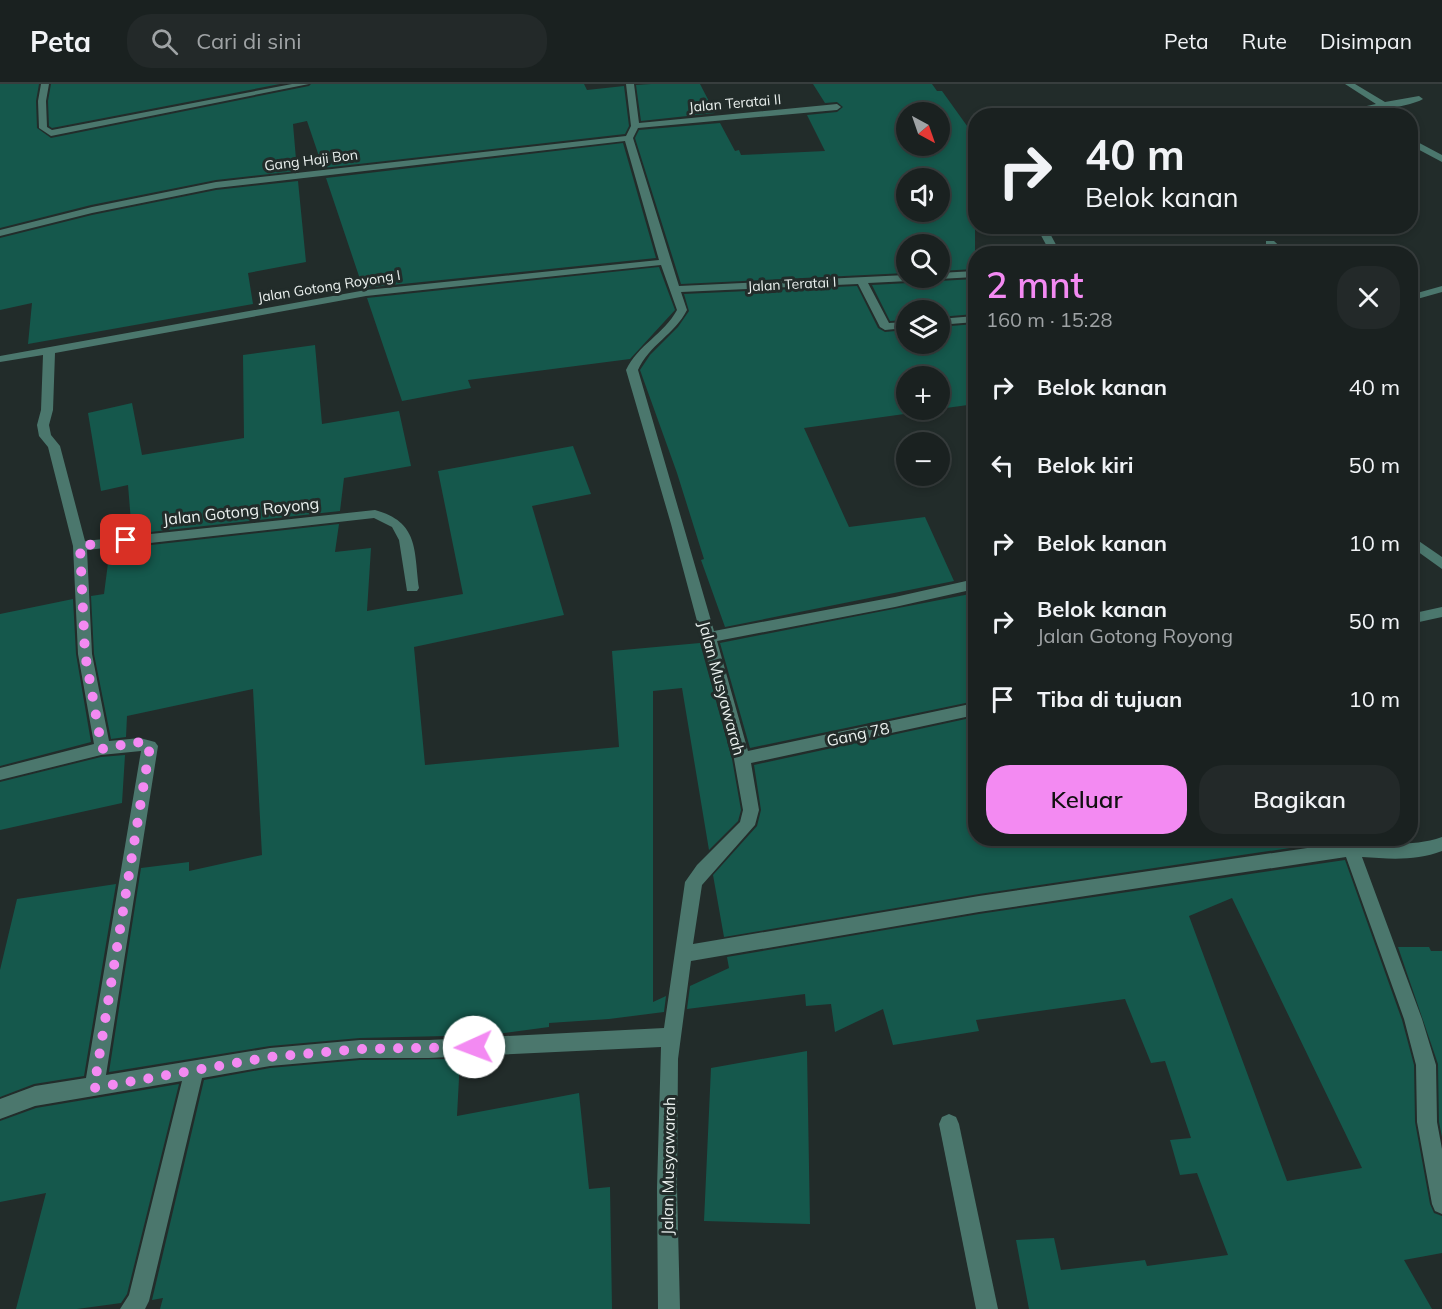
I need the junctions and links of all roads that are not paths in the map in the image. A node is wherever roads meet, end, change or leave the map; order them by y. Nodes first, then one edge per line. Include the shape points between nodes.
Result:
1 (45, 84) edge
2 (305, 84) edge
3 (630, 84) edge
4 (1349, 84) edge
5 (1419, 99) dead end
6 (1385, 106) junction
7 (837, 107) dead end
8 (1378, 108) edge
9 (635, 126) junction
10 (628, 138) junction
11 (1418, 146) edge
12 (1426, 150) junction
13 (1418, 151) edge
14 (1442, 159) edge
15 (0, 233) edge
16 (1270, 243) dead end
17 (1274, 246) edge
18 (665, 262) junction
19 (968, 274) edge
20 (950, 275) edge
21 (896, 279) edge
22 (861, 280) junction
23 (1442, 289) edge
24 (675, 290) junction
25 (1418, 296) edge
26 (968, 320) edge
27 (950, 321) edge
28 (896, 326) edge
29 (49, 350) junction
30 (0, 359) edge
31 (1418, 545) edge
32 (80, 546) junction
33 (1442, 564) edge
34 (968, 586) edge
35 (412, 588) dead end
36 (1442, 612) edge
37 (1418, 617) edge
38 (708, 637) junction
39 (968, 711) edge
40 (102, 749) junction
41 (742, 759) junction
42 (0, 774) edge
43 (1442, 844) edge
44 (1331, 846) edge
45 (1350, 846) edge
46 (1368, 846) edge
47 (683, 954) junction
48 (673, 1037) junction
49 (194, 1071) junction
50 (94, 1088) junction
51 (0, 1109) edge
52 (949, 1124) dead end
53 (1442, 1204) edge
54 (131, 1309) edge
55 (669, 1309) edge
56 (987, 1309) edge

1 - 2 street via 43,128 51,133
3 - 9 street
4 - 6 street
5 - 6 street
6 - 8 street
7 - 9 street, Jalan Teratai II
9 - 10 street
10 - 15 street, Gang Haji Bon via 216,185
10 - 18 street, Jalan Musyawarah
11 - 12 street
12 - 13 street
12 - 14 street
16 - 17 street
18 - 24 street, Jalan Musyawarah
18 - 29 street, Jalan Gotong Royong I via 366,293
19 - 20 street
21 - 22 street, Jalan Teratai I
22 - 24 street, Jalan Teratai I
22 - 28 street via 885,327
23 - 25 street
24 - 38 street, Jalan Musyawarah via 682,310 679,319 635,360 632,370
26 - 27 street
29 - 30 street, Jalan Gotong Royong I
29 - 32 street via 43,425 45,436 54,446
31 - 33 street
32 - 35 street, Jalan Gotong Royong via 375,514 397,524 406,540
32 - 40 street via 85,654
34 - 38 street
36 - 37 street
38 - 41 street, Jalan Musyawarah
39 - 41 street, Gang 78
40 - 42 street
40 - 50 street via 137,742 150,746
41 - 47 street, Jalan Musyawarah via 751,810 747,825 694,882
43 - 46 street via 1414,853
44 - 47 street
45 - 53 street via 1426,1065 1427,1122
47 - 48 street, Jalan Musyawarah
48 - 49 street via 360,1049 270,1057
48 - 55 street, Jalan Musyawarah via 669,1059 667,1176
49 - 50 street
49 - 54 street via 138,1301
50 - 51 street via 35,1096
52 - 56 street

